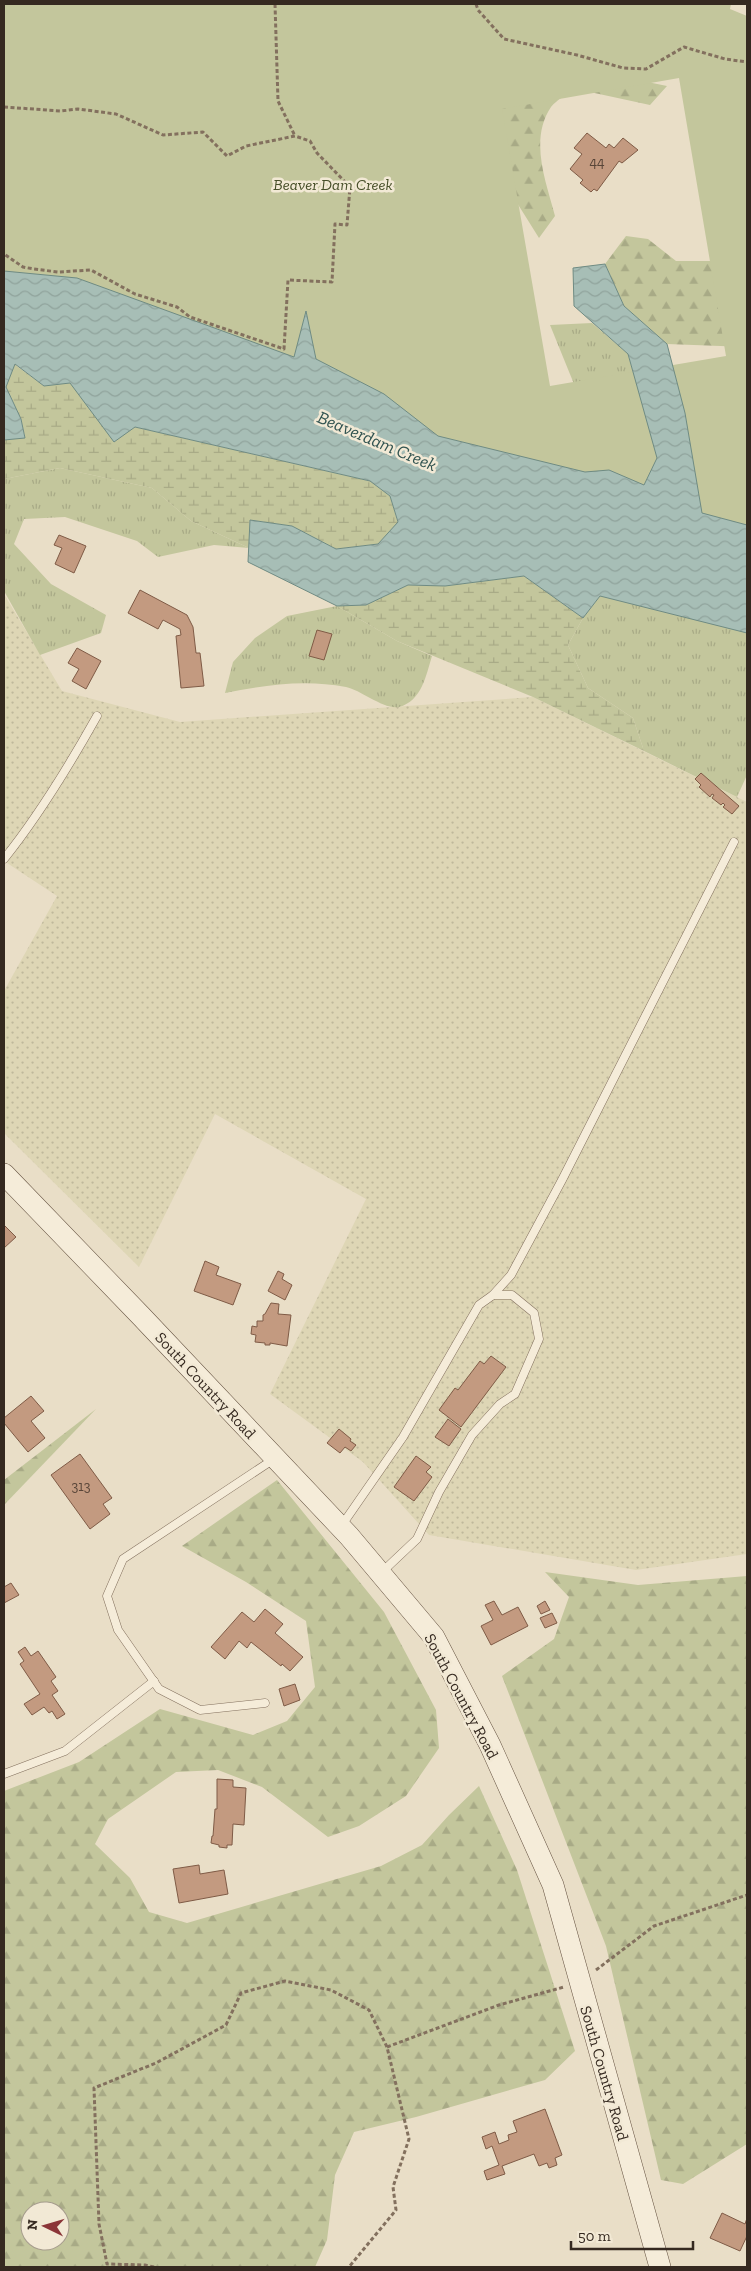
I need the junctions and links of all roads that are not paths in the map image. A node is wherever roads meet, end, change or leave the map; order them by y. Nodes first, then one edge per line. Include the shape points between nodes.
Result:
1 (97, 716) dead end
2 (734, 842) dead end
3 (4, 859) edge
4 (4, 1174) edge
5 (492, 1296) junction
6 (276, 1458) junction
7 (340, 1526) junction
8 (380, 1573) junction
9 (154, 1681) junction
10 (265, 1703) dead end
11 (4, 1774) edge
12 (660, 2267) edge

1 - 3 lane via 69,766
2 - 5 lane via 511,1275
4 - 6 main road, South Country Road
5 - 7 lane via 479,1305 403,1437
5 - 8 lane via 512,1295 534,1313 539,1339 515,1394 500,1404 472,1435 417,1538
6 - 7 main road, South Country Road
6 - 9 lane via 123,1559 107,1596 118,1630
7 - 8 main road, South Country Road
8 - 12 main road, South Country Road via 434,1637 490,1745 553,1885
9 - 10 lane via 159,1689 200,1710
9 - 11 lane via 65,1751

